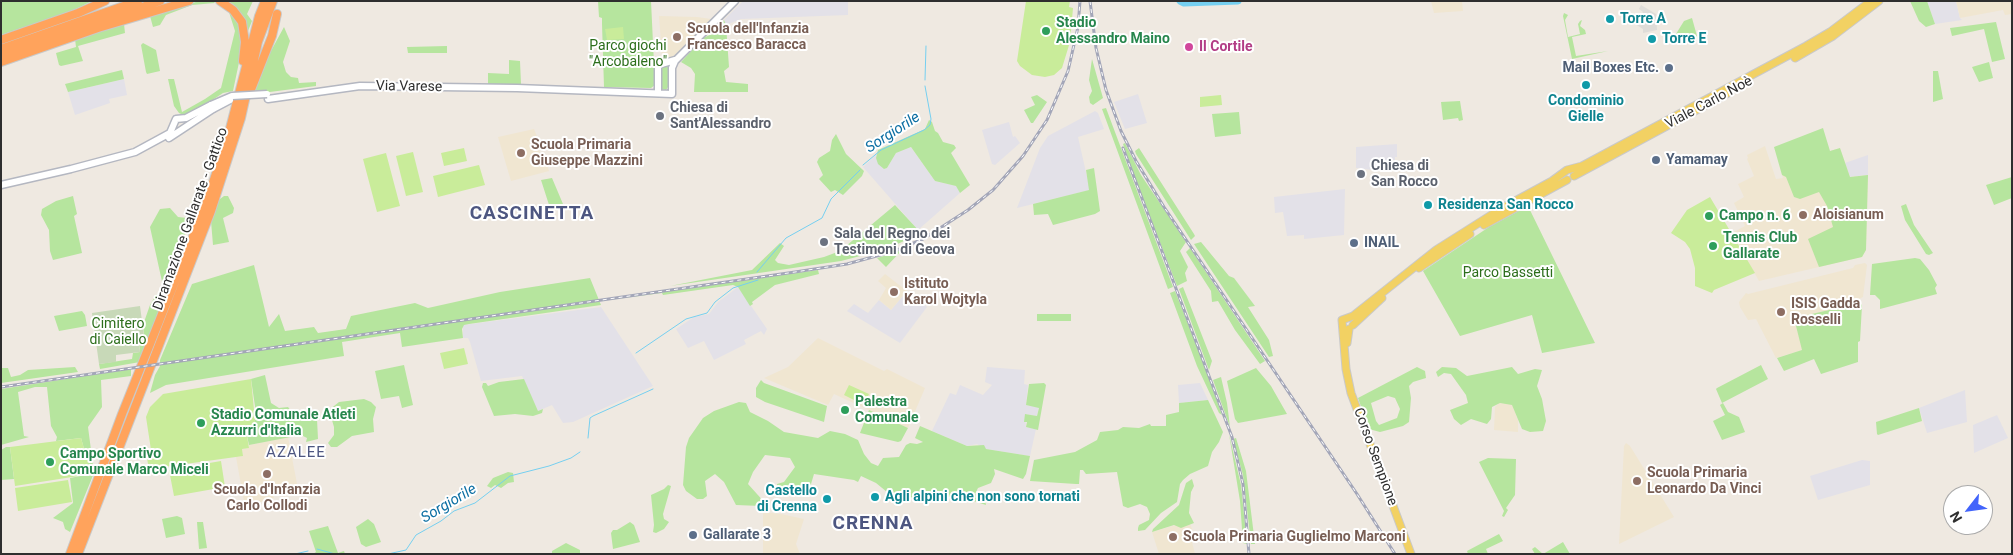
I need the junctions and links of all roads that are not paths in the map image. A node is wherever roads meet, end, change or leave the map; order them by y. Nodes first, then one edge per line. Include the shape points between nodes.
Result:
1 (105, 1) edge
2 (138, 1) edge
3 (160, 1) edge
4 (189, 1) edge
5 (220, 1) edge
6 (265, 1) edge
7 (272, 1) edge
8 (735, 1) edge
9 (1871, 1) edge
10 (1879, 1) edge
11 (277, 14) dead end
12 (1, 40) edge
13 (1, 49) edge
14 (1, 55) edge
15 (675, 60) junction
16 (1, 62) edge
17 (658, 93) junction
18 (241, 118) junction
19 (226, 144) junction
20 (1569, 175) junction
21 (1, 185) edge
22 (1349, 318) junction
23 (1348, 328) junction
24 (70, 554) edge
25 (78, 554) edge
26 (1412, 554) edge

1 - 12 highway
2 - 13 highway
3 - 14 highway
4 - 16 highway
5 - 19 highway via 238,16 246,42
6 - 19 highway, Diramazione Gallarate - Gattico
7 - 18 highway, Diramazione Gallarate - Gattico via 258,42
8 - 15 main road
9 - 20 main road, Viale Carlo Noè via 1793,53
10 - 20 main road, Viale Carlo Noè via 1805,52
11 - 18 highway via 268,49
15 - 17 main road via 658,65
15 - 17 main road, Via Varese via 672,94
17 - 21 main road, Via Varese, bridge via 360,86 268,96 232,96 181,125 164,140 135,152
18 - 25 highway, Diramazione Gallarate - Gattico via 211,211
19 - 24 highway, Diramazione Gallarate - Gattico via 190,246
20 - 22 main road, Viale Carlo Noè via 1504,207 1436,250
20 - 23 main road, Viale Carlo Noè via 1457,242 1403,280
22 - 23 main road via 1353,322
22 - 23 main road via 1342,320 1341,324
23 - 26 main road, Corso Sempione via 1345,358 1352,393

